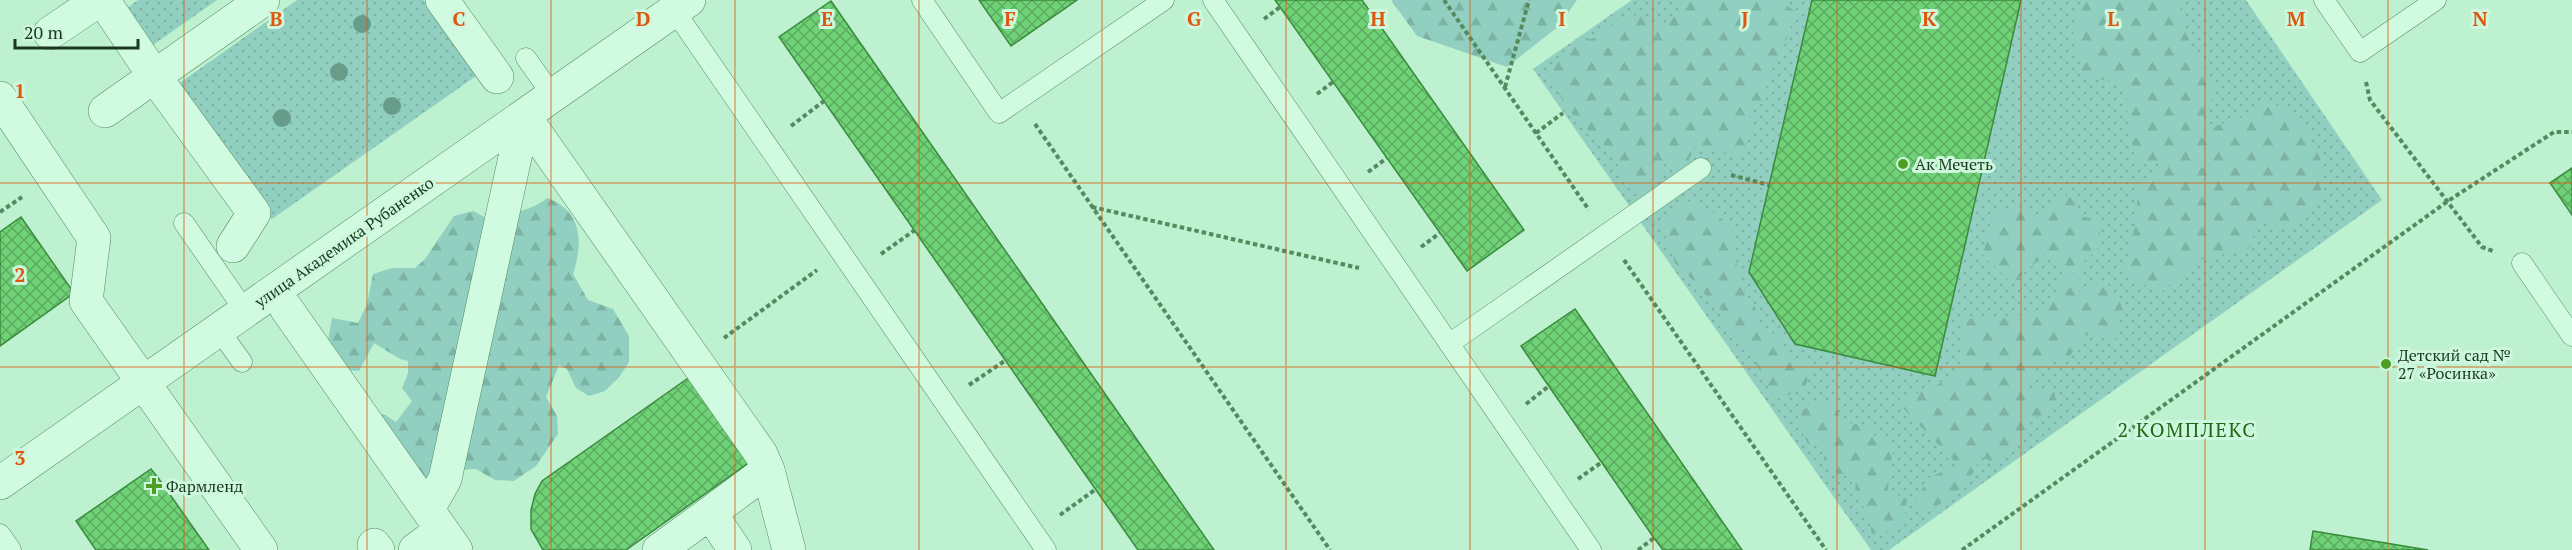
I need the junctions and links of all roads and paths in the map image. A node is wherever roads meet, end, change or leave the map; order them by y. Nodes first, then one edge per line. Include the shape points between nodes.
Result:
1 (101, 0) edge
2 (263, 0) edge
3 (442, 0) edge
4 (922, 0) edge
5 (1164, 0) edge
6 (1213, 0) edge
7 (1444, 0) edge
8 (1529, 0) edge
9 (2324, 0) edge
10 (2436, 0) edge
11 (677, 3) edge
12 (50, 33) dead end
13 (2360, 52) junction
14 (526, 58) dead end
15 (155, 77) junction
16 (497, 77) dead end
17 (1505, 88) junction
18 (552, 96) junction
19 (0, 98) edge
20 (1018, 100) junction
21 (824, 101) dead end
22 (105, 111) dead end
23 (1563, 113) dead end
24 (524, 116) junction
25 (2572, 132) edge
26 (1536, 133) junction
27 (767, 144) junction
28 (1701, 168) joint
29 (1769, 185) dead end
30 (2448, 201) junction
31 (1092, 207) junction
32 (184, 223) dead end
33 (915, 230) dead end
34 (1606, 235) junction
35 (245, 250) dead end
36 (841, 252) junction
37 (2522, 263) joint
38 (855, 273) junction
39 (1404, 278) junction
40 (286, 308) dead end
41 (232, 320) junction
42 (2572, 336) edge
43 (1449, 344) junction
44 (694, 359) junction
45 (1006, 360) dead end
46 (242, 362) dead end
47 (144, 383) junction
48 (945, 403) junction
49 (768, 470) junction
50 (0, 483) edge
51 (1096, 489) dead end
52 (710, 513) junction
53 (442, 530) edge
54 (1034, 533) junction
55 (0, 534) edge
56 (1654, 538) dead end
57 (11, 550) edge
58 (261, 550) edge
59 (415, 550) edge
60 (660, 550) edge
61 (735, 550) edge
62 (789, 550) edge
63 (1046, 550) edge
64 (1330, 550) edge
65 (1590, 550) edge
66 (1638, 550) edge
67 (1826, 550) edge
68 (1962, 550) edge

1 - 12 street
1 - 15 street
2 - 15 street
3 - 16 street
4 - 20 lane via 999,113
5 - 20 lane
6 - 39 lane
7 - 17 path
8 - 17 path
9 - 13 lane
10 - 13 lane
11 - 18 street, улица Академика Рубаненко
11 - 27 lane
13 - 30 path via 2370,100
14 - 18 lane
15 - 22 street
15 - 35 street via 254,213
17 - 26 path
18 - 24 street, улица Академика Рубаненко
19 - 47 street via 94,238 86,301
20 - 31 path
21 - 27 path
23 - 26 path
24 - 41 street, улица Академика Рубаненко
24 - 44 street
24 - 53 street via 445,479
25 - 30 path via 2554,132
26 - 34 path
27 - 36 lane
28 - 29 path
28 - 34 lane
30 - 37 path via 2482,247
30 - 68 path
31 - 39 path
31 - 64 path
32 - 41 lane
33 - 38 path
34 - 43 lane
34 - 67 path
36 - 38 lane
36 - 44 path
37 - 42 lane
38 - 48 lane
39 - 43 lane
40 - 53 street
41 - 46 lane
41 - 47 street, улица Академика Рубаненко
43 - 65 lane
44 - 49 street via 761,454
45 - 48 path
47 - 50 street, улица Академика Рубаненко
47 - 58 street
48 - 54 lane
49 - 52 street
49 - 62 street
51 - 54 path
52 - 60 street
52 - 61 street
53 - 59 street
54 - 63 lane
55 - 57 lane
56 - 66 path

